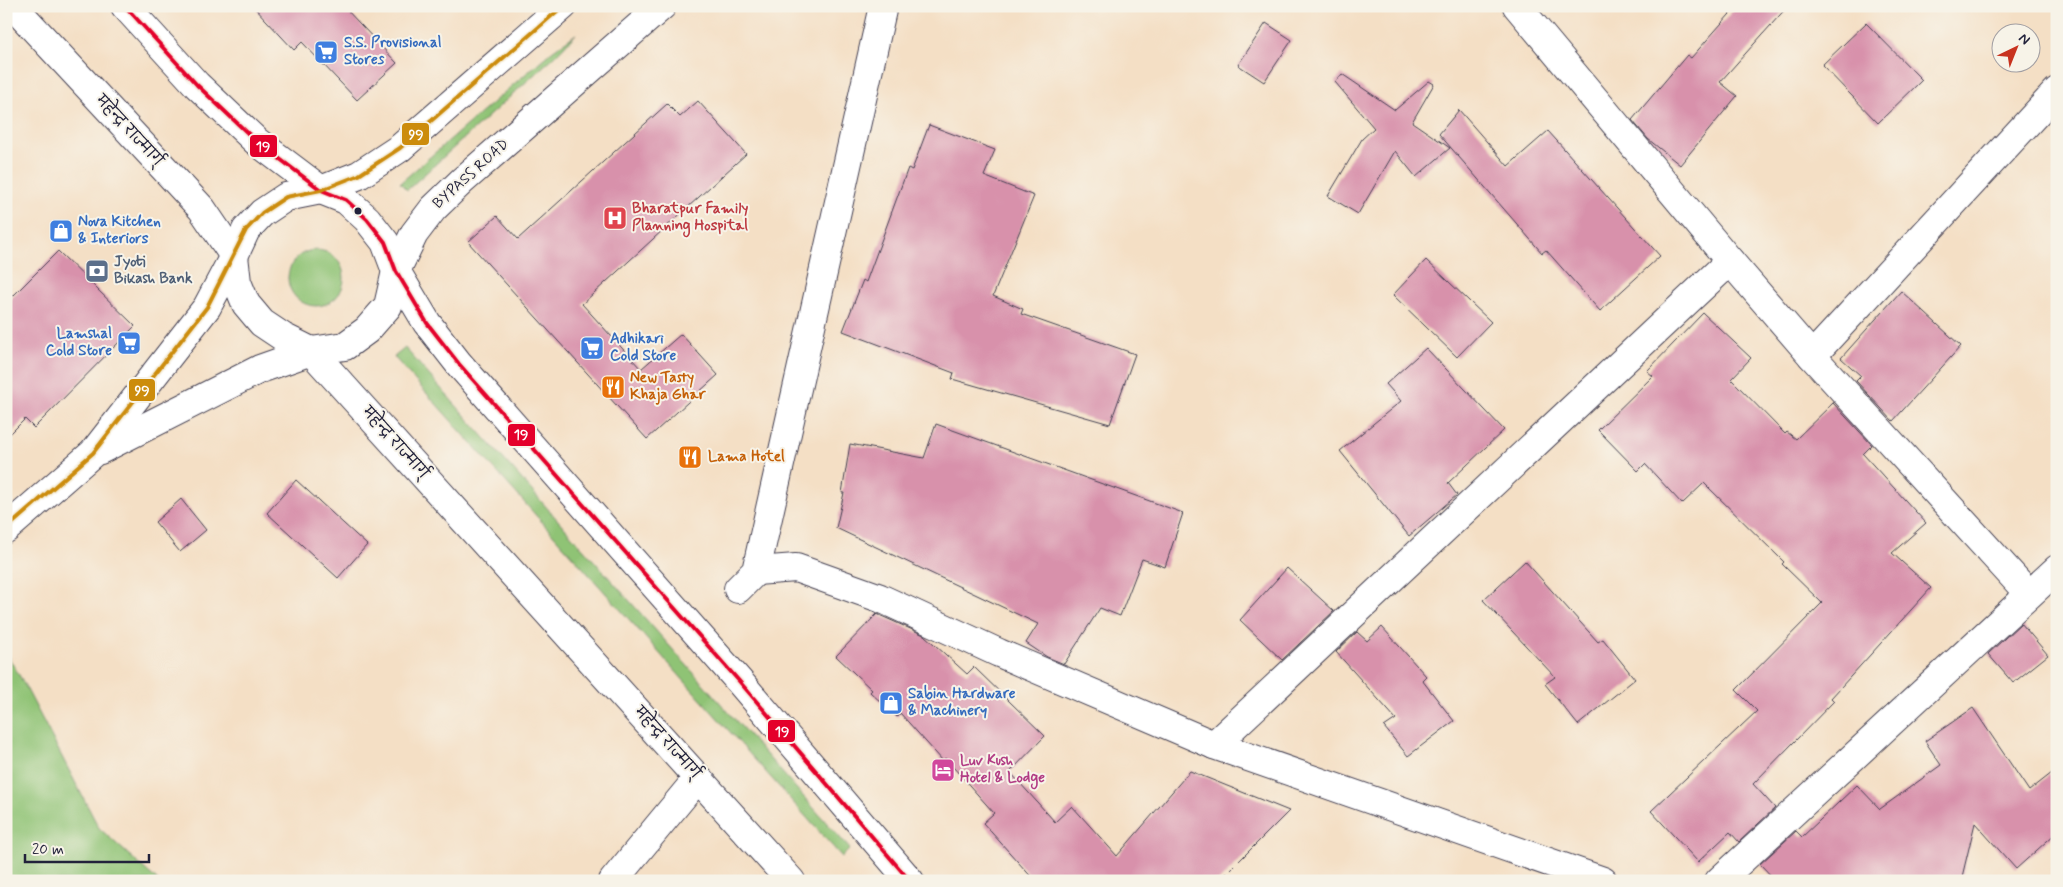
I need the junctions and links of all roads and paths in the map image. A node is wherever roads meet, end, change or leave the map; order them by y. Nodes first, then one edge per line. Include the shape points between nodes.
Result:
1 (13, 6) edge
2 (125, 6) edge
3 (562, 6) edge
4 (662, 6) edge
5 (883, 6) edge
6 (1517, 6) edge
7 (2057, 91) edge
8 (320, 190) junction
9 (234, 256) junction
10 (1730, 261) junction
11 (396, 271) junction
12 (311, 351) junction
13 (1812, 356) junction
14 (93, 453) junction
15 (6, 529) edge
16 (2057, 569) edge
17 (2028, 594) junction
18 (1214, 745) junction
19 (698, 778) junction
20 (613, 881) edge
21 (791, 881) edge
22 (910, 881) edge
23 (1603, 881) edge
24 (1719, 881) edge

1 - 9 main road, महेन्द्र राज्मार्ग् via 202,209
2 - 8 main road via 197,85 249,135
3 - 8 main road via 400,148 359,174
4 - 11 main road, BYPASS ROAD via 433,209 414,234
5 - 18 main road via 747,580 796,568 880,598
6 - 10 main road
7 - 13 main road
8 - 9 main road via 286,196 262,213 246,230
8 - 11 main road via 346,200 367,219 385,242
9 - 12 main road, महेन्द्र राज्मार्ग् via 236,282 246,304 262,323
9 - 14 main road via 207,307
10 - 13 main road
10 - 18 main road
11 - 12 main road, BYPASS ROAD via 388,306 367,330 345,346
11 - 22 main road via 427,323 459,364 739,681
12 - 14 main road, BYPASS ROAD via 260,369
12 - 19 main road, महेन्द्र राज्मार्ग्
13 - 17 main road
14 - 15 main road
16 - 17 main road
17 - 24 main road
18 - 23 main road
19 - 20 main road
19 - 21 main road, महेन्द्र राज्मार्ग्

